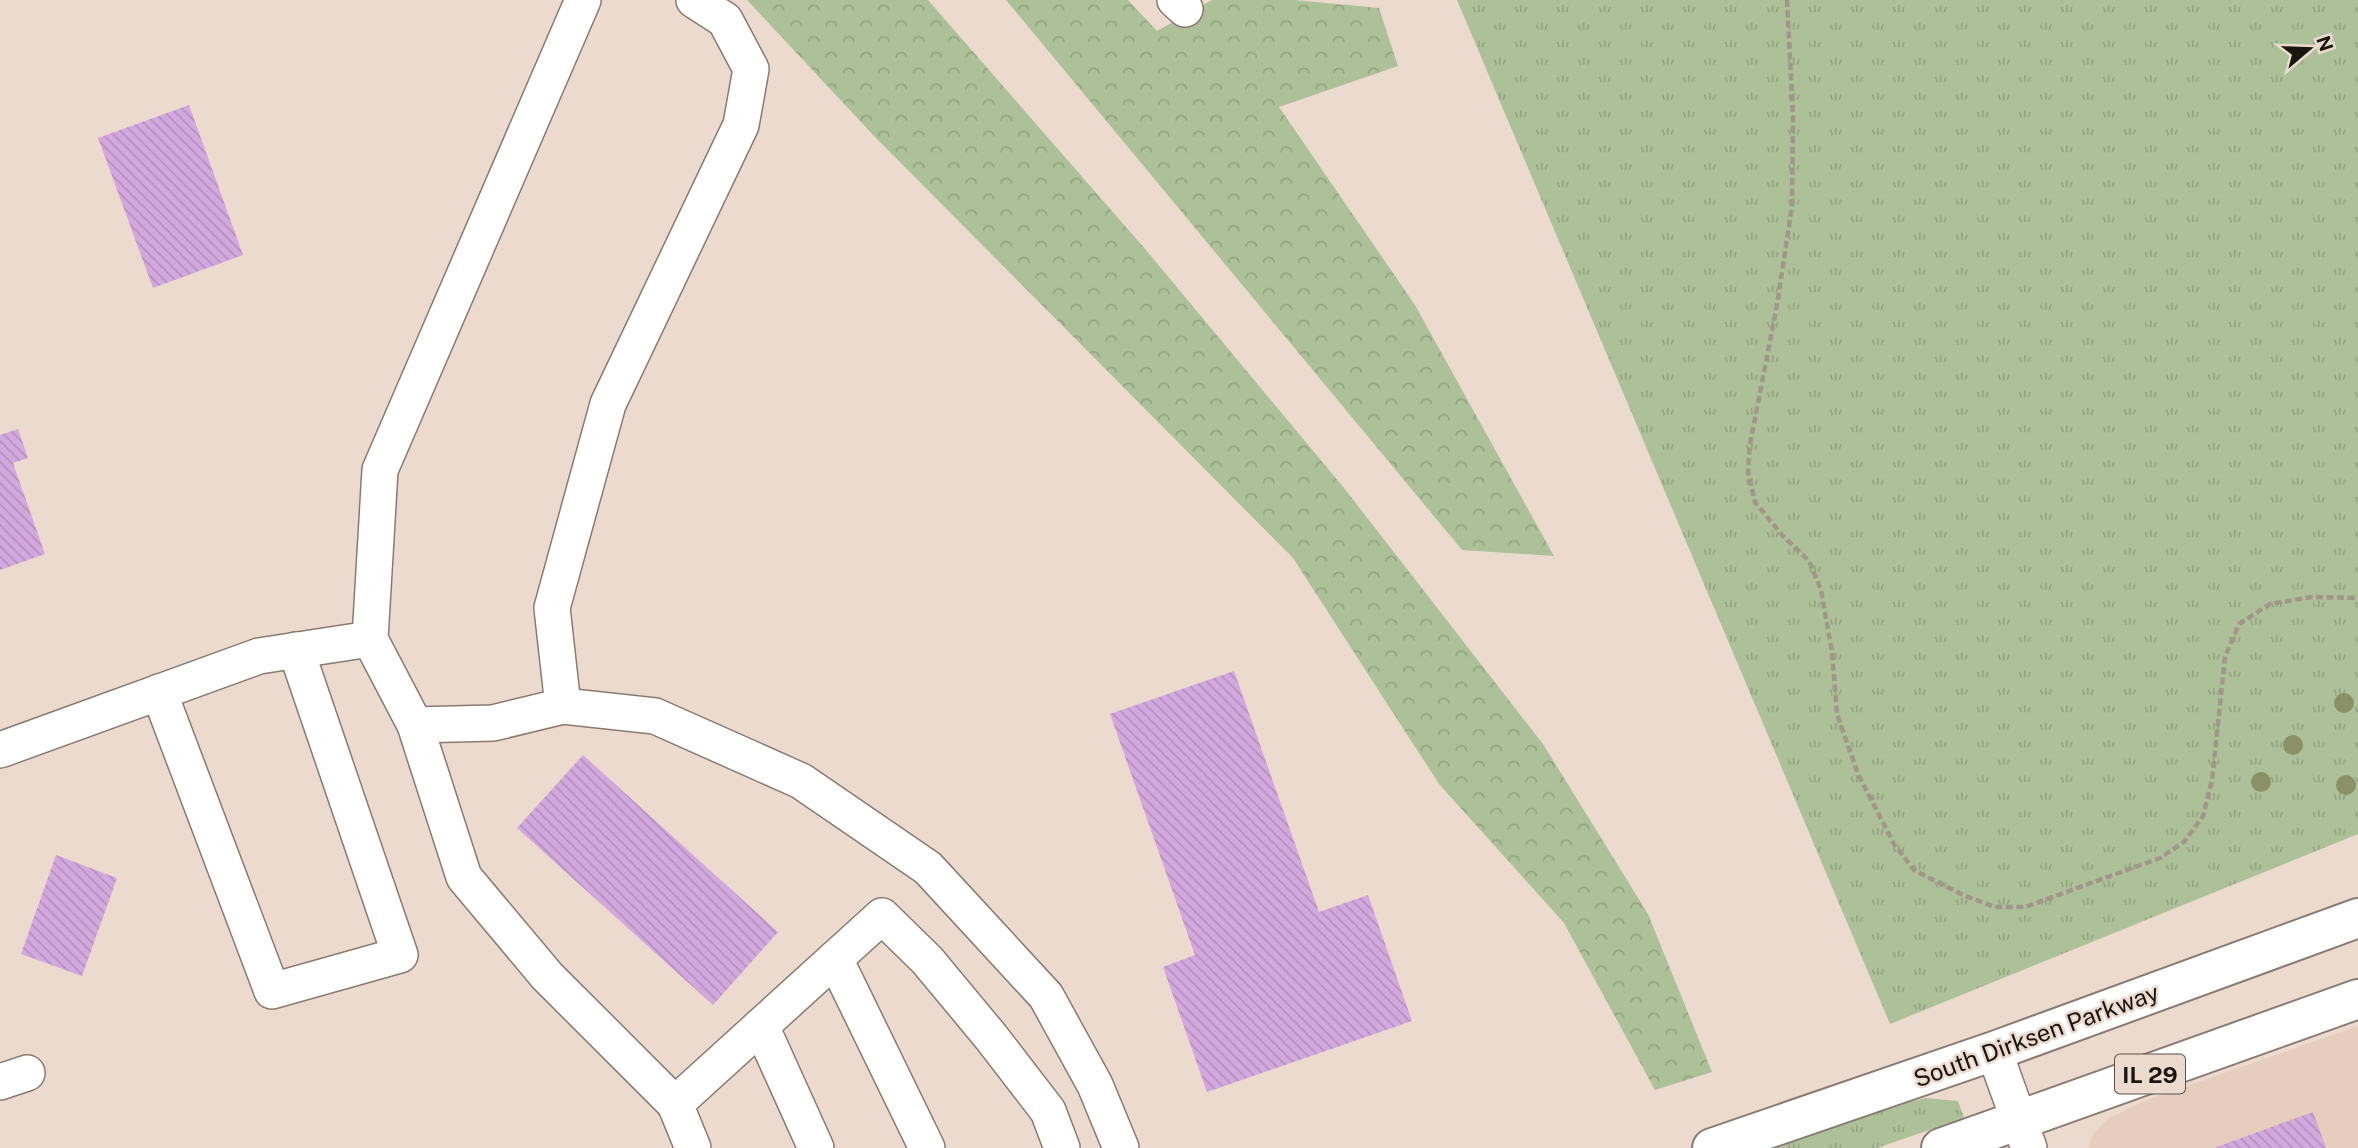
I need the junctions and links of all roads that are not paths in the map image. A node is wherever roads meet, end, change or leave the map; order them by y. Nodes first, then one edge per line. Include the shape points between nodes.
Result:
1 (583, 0) edge
2 (694, 0) edge
3 (370, 639) junction
4 (296, 650) junction
5 (159, 692) junction
6 (563, 706) junction
7 (415, 725) junction
8 (0, 750) edge
9 (2358, 918) edge
10 (835, 959) junction
11 (2358, 999) edge
12 (761, 1026) junction
13 (1994, 1051) junction
14 (675, 1104) junction
15 (2023, 1134) edge
16 (693, 1148) edge
17 (816, 1148) edge
18 (928, 1148) edge
19 (1062, 1148) edge
20 (1121, 1148) edge
21 (1712, 1148) edge
22 (1941, 1148) edge

1 - 3 street via 380,470
2 - 6 street via 725,20 751,69 741,125 608,404 552,608
3 - 4 street
3 - 7 street
4 - 5 street via 259,656
4 - 5 street via 400,955 272,991
5 - 8 street
6 - 7 street via 493,723
6 - 20 street via 655,716 777,770 801,781 928,868 1046,996 1095,1085
7 - 14 street via 464,877 547,976
9 - 13 main road, South Dirksen Parkway
10 - 12 street
10 - 18 street
10 - 19 street via 882,916 927,960 992,1037 1048,1111
11 - 15 main road, IL 29
12 - 14 street
12 - 17 street
13 - 15 street
13 - 21 main road, South Dirksen Parkway
14 - 16 street
15 - 22 main road, IL 29

